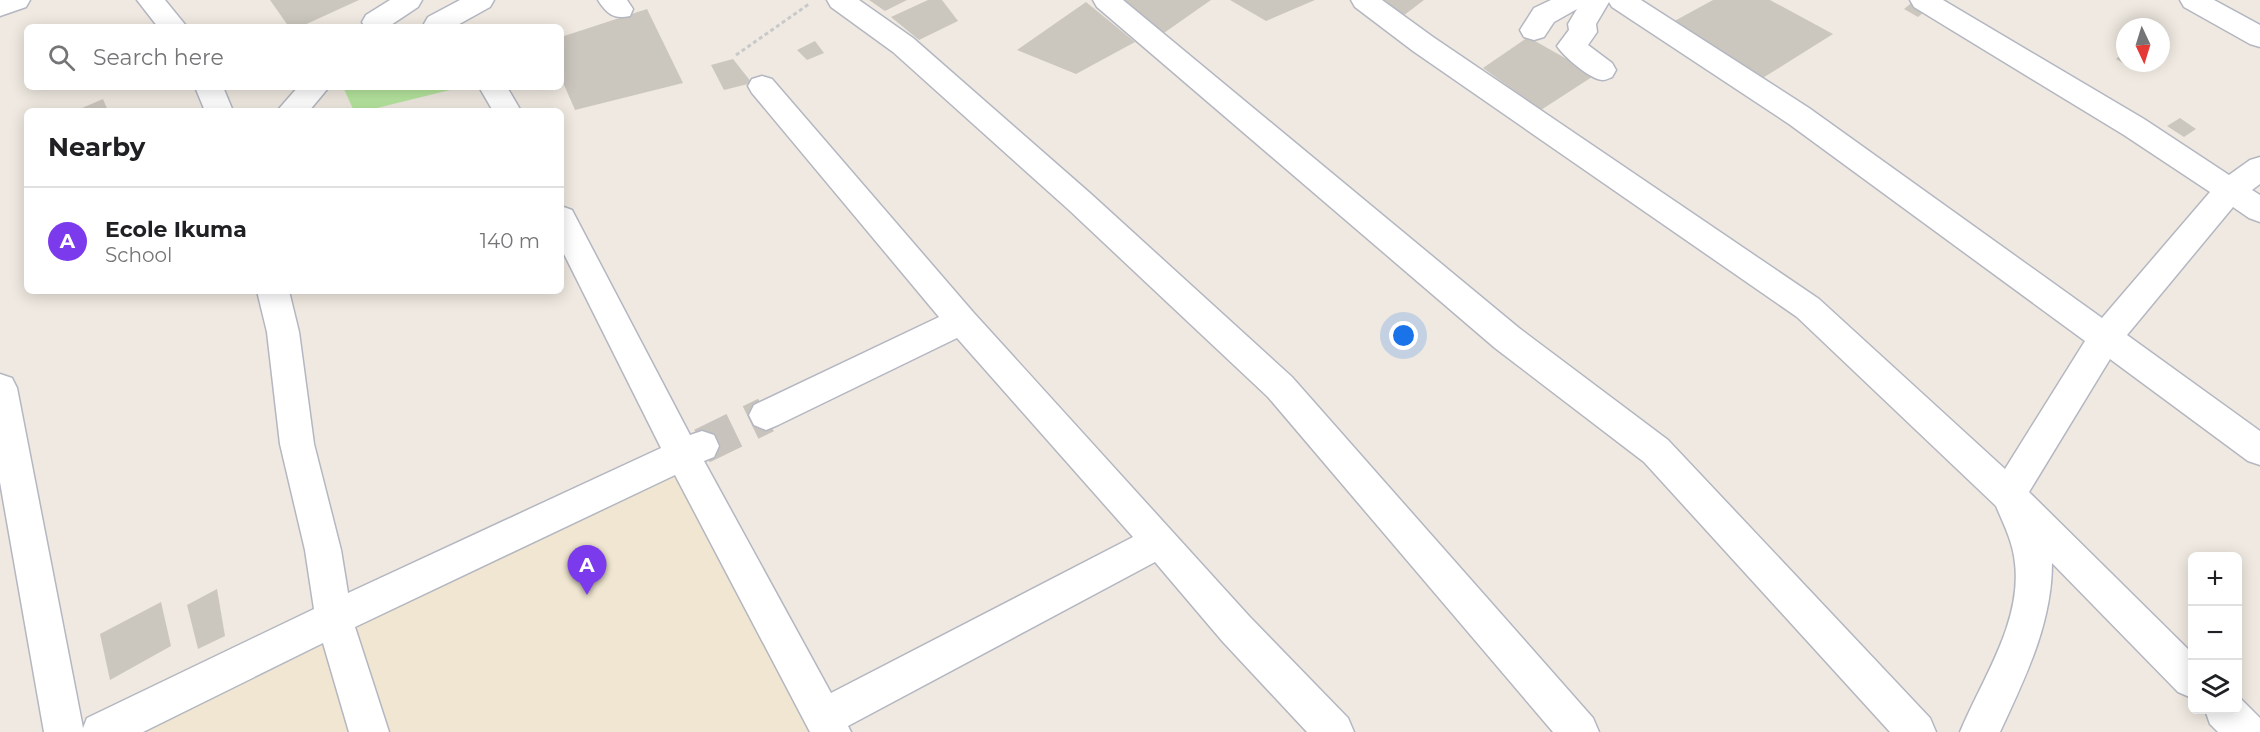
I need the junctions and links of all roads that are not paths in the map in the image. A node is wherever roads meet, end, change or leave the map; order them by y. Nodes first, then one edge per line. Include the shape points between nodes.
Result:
1 (16, 0) edge
2 (150, 0) edge
3 (409, 0) edge
4 (415, 0) edge
5 (481, 0) edge
6 (840, 0) edge
7 (1106, 0) edge
8 (1364, 0) edge
9 (1573, 0) edge
10 (1596, 0) edge
11 (1621, 0) edge
12 (1923, 0) edge
13 (2193, 0) edge
14 (0, 7) edge
15 (376, 22) dead end
16 (170, 24) edge
17 (437, 24) edge
18 (442, 24) edge
19 (1534, 30) dead end
20 (2260, 37) edge
21 (1602, 70) dead end
22 (762, 86) dead end
23 (210, 90) edge
24 (312, 90) edge
25 (495, 90) edge
26 (218, 108) edge
27 (294, 108) edge
28 (505, 108) edge
29 (2260, 168) edge
30 (2229, 191) junction
31 (2260, 210) edge
32 (564, 223) edge
33 (274, 294) edge
34 (962, 321) junction
35 (2105, 338) junction
36 (0, 388) edge
37 (766, 416) tunnel mouth
38 (2260, 450) edge
39 (693, 451) junction
40 (2008, 495) junction
41 (1160, 541) junction
42 (334, 618) junction
43 (2188, 674) edge
44 (2228, 714) edge
45 (827, 725) edge
46 (64, 732) edge
47 (100, 732) edge
48 (369, 732) edge
49 (1334, 732) edge
50 (1579, 732) edge
51 (1916, 732) edge
52 (1980, 732) edge
53 (2246, 732) edge

1 - 14 street
2 - 16 street
3 - 15 street
4 - 17 street
5 - 18 street
6 - 50 street via 903,45 1280,387
7 - 51 street via 1507,338 1656,451
8 - 40 street via 1808,308
9 - 19 street via 1544,15
10 - 21 street via 1582,24 1583,32 1571,46
11 - 35 street via 1799,116
12 - 30 street via 2134,127
13 - 20 street
22 - 34 street
23 - 26 street
24 - 27 street
25 - 28 street
29 - 30 street
30 - 31 street
30 - 35 street
32 - 39 street
33 - 42 street via 283,332 297,444 323,550
34 - 37 street
34 - 41 street
35 - 38 street
35 - 40 street
36 - 46 street
39 - 42 street
39 - 45 street
40 - 43 street
40 - 52 street via 2030,542 2035,587 2016,652
41 - 45 street
41 - 49 street via 1236,629
42 - 47 street
42 - 48 street
44 - 53 street

